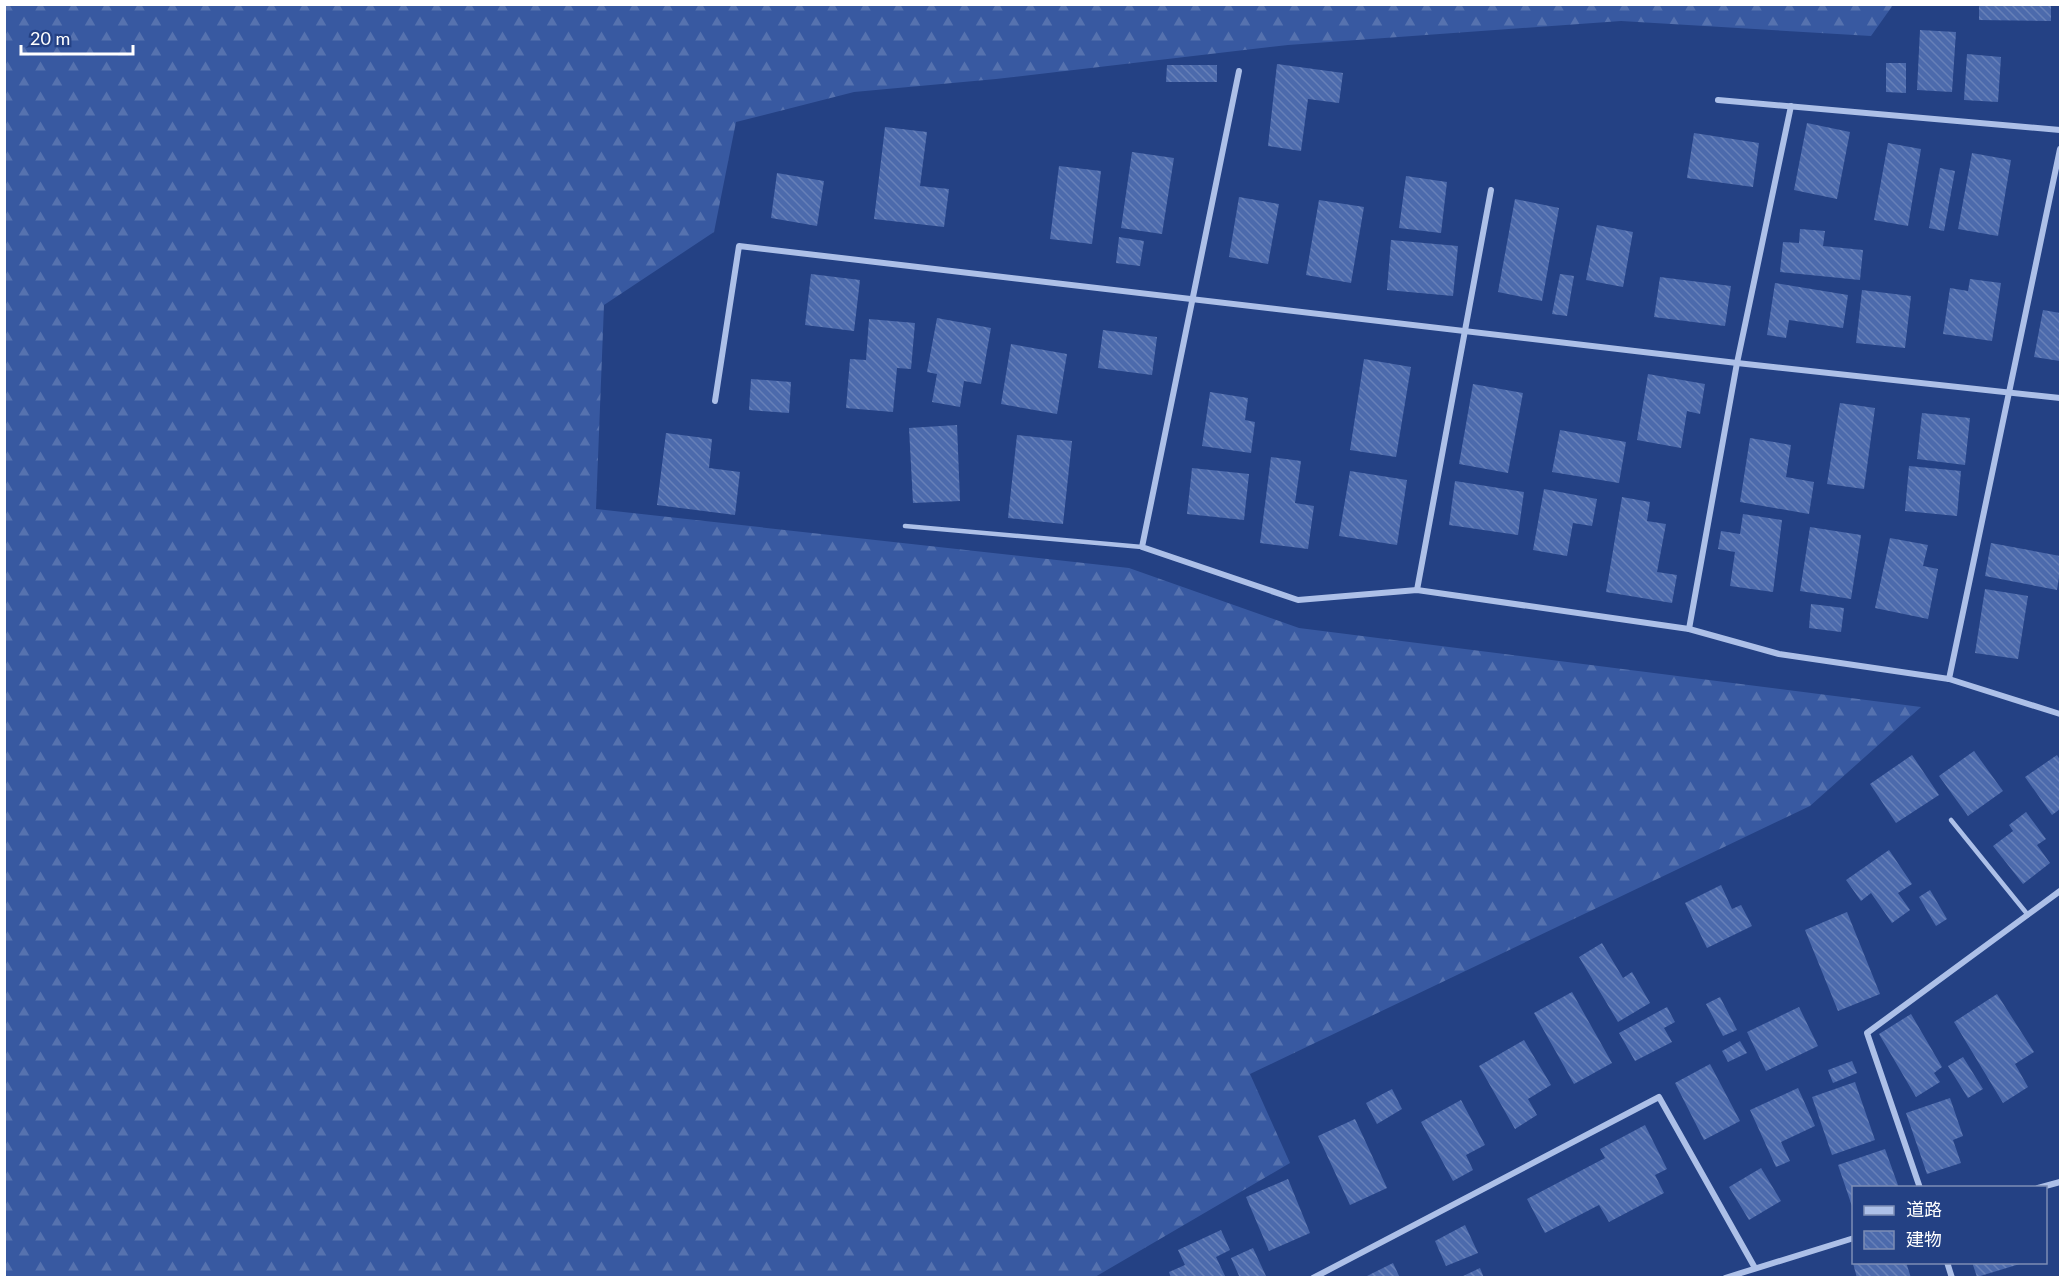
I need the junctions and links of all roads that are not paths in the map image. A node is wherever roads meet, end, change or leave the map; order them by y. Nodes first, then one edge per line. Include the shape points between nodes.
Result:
1 (1239, 71) dead end
2 (1718, 100) dead end
3 (1791, 106) junction
4 (2061, 130) edge
5 (2061, 149) edge
6 (1491, 190) dead end
7 (1193, 299) junction
8 (1463, 331) junction
9 (1737, 363) junction
10 (2009, 392) junction
11 (2061, 398) edge
12 (715, 401) dead end
13 (905, 526) dead end
14 (1142, 547) junction
15 (1417, 590) junction
16 (1689, 629) junction
17 (1949, 679) junction
18 (2061, 714) edge
19 (1952, 820) dead end
20 (2061, 891) edge
21 (2028, 915) junction
22 (2061, 1182) edge
23 (1919, 1186) edge
24 (2046, 1186) edge
25 (1852, 1239) edge
26 (1755, 1268) junction
27 (1313, 1278) edge
28 (1725, 1278) edge

1 - 7 street
2 - 3 street
3 - 4 street
3 - 9 street
5 - 10 street
6 - 8 street
7 - 8 street
7 - 12 street via 739,246
7 - 14 street
8 - 9 street
8 - 15 street
9 - 10 street
9 - 16 street
10 - 11 street
10 - 17 street
13 - 14 lane
14 - 15 street via 1298,600
15 - 16 street
16 - 17 street via 1779,654
17 - 18 street
19 - 21 lane
20 - 21 street
21 - 23 street via 1867,1033
22 - 24 street
25 - 26 street
26 - 27 street via 1659,1098
26 - 28 street

